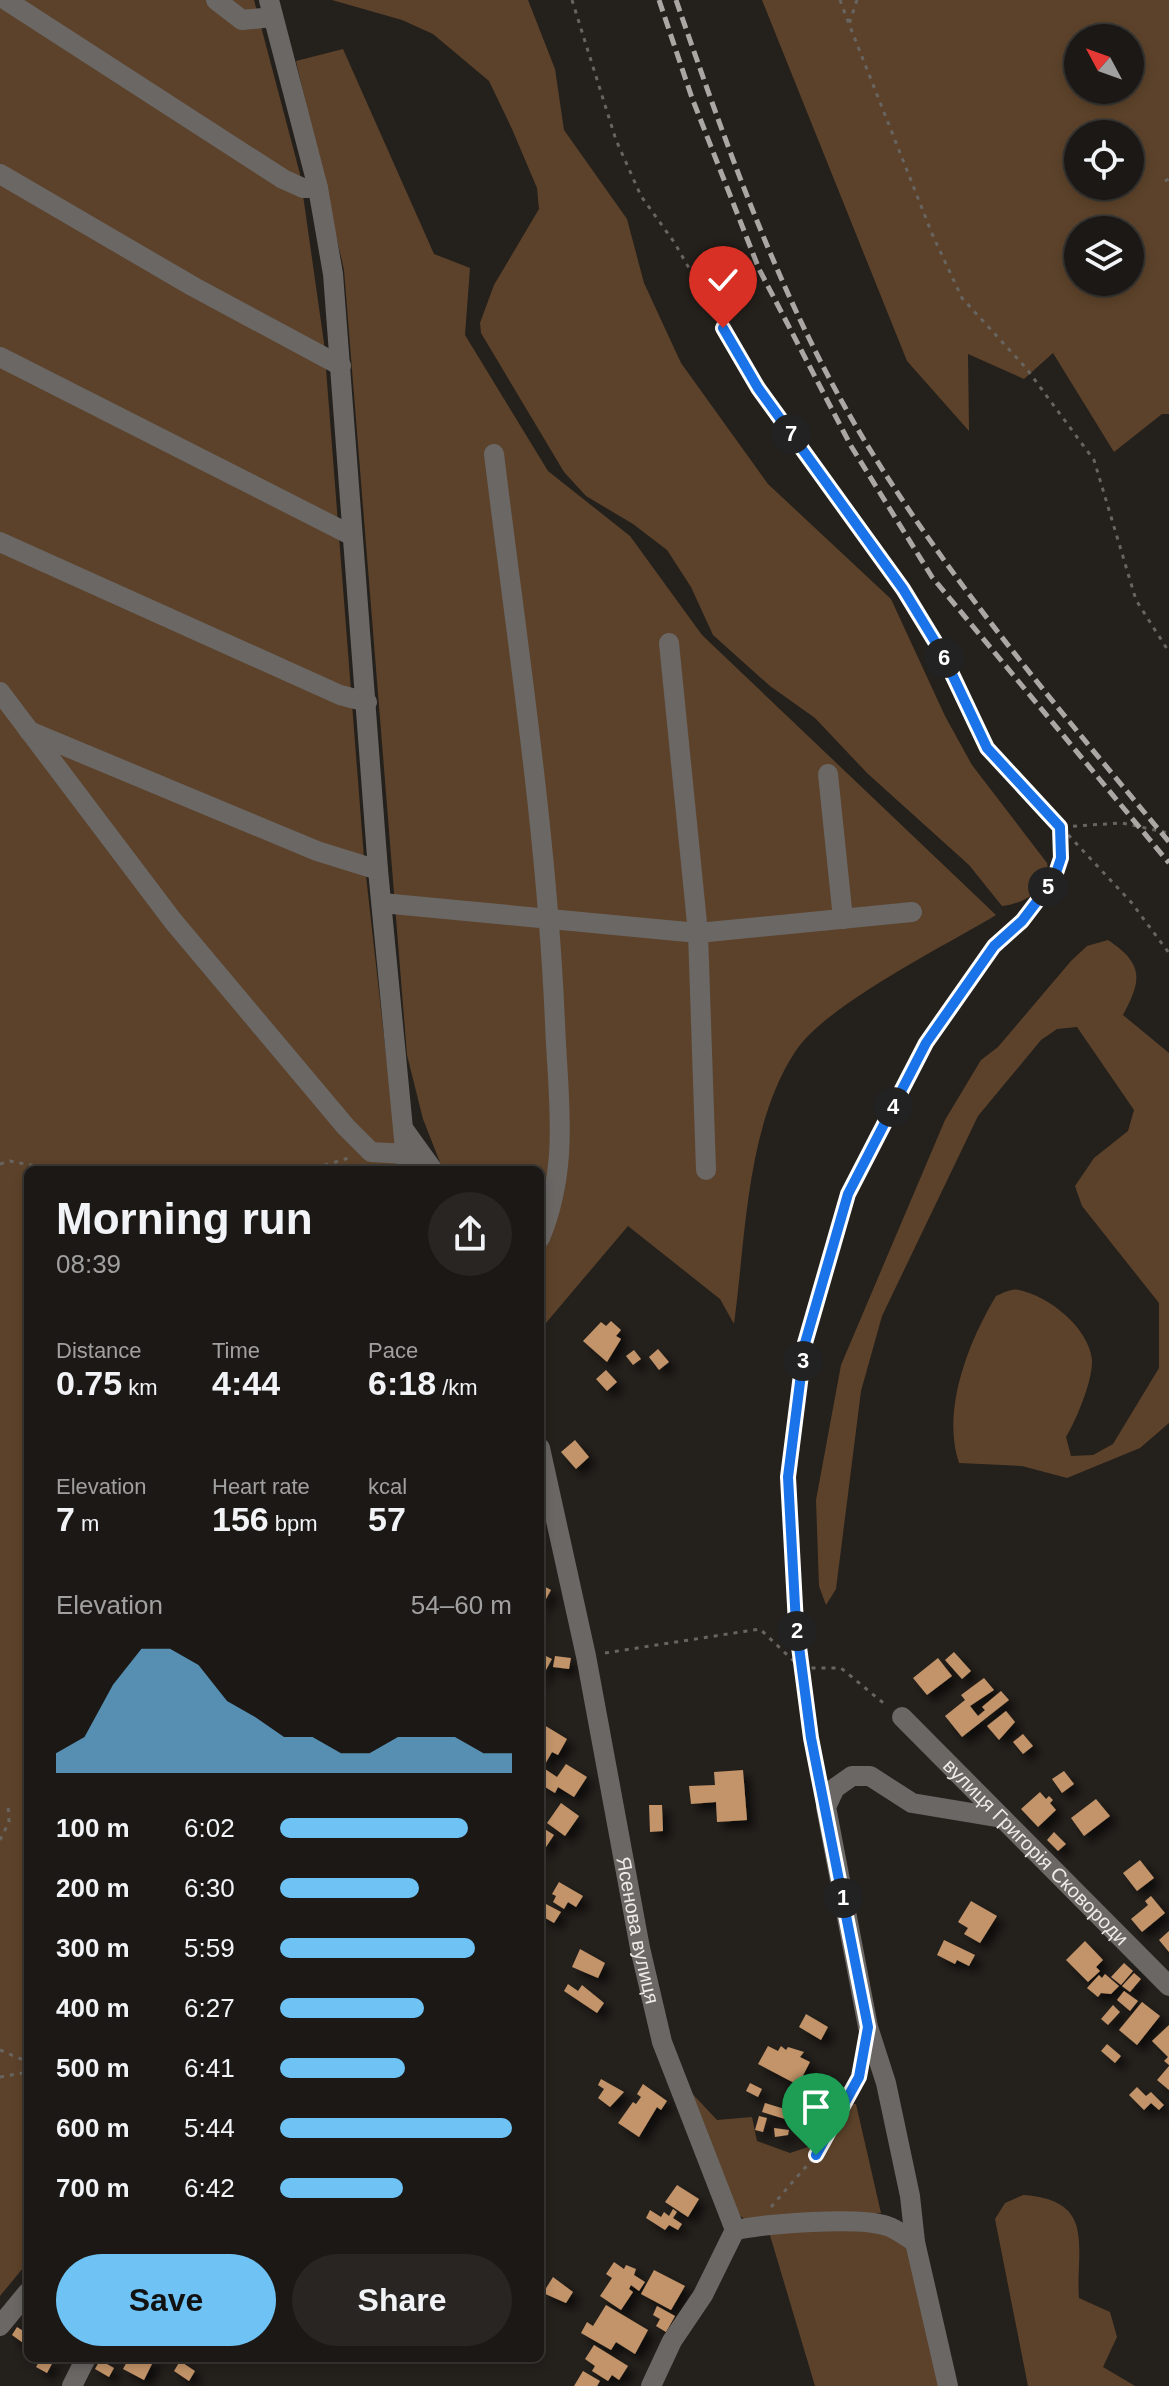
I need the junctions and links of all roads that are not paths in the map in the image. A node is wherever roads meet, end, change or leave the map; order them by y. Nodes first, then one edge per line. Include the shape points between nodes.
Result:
1 (6, 0) edge
2 (216, 0) edge
3 (271, 8) edge
4 (0, 174) edge
5 (318, 188) junction
6 (0, 357) edge
7 (341, 366) junction
8 (494, 454) dead end
9 (351, 535) junction
10 (0, 542) edge
11 (669, 643) dead end
12 (0, 692) edge
13 (367, 702) junction
14 (29, 731) junction
15 (828, 774) dead end
16 (378, 870) junction
17 (382, 903) junction
18 (912, 912) dead end
19 (550, 919) junction
20 (843, 919) junction
21 (698, 933) junction
22 (405, 1131) junction
23 (407, 1162) edge
24 (430, 1166) edge
25 (706, 1170) dead end
26 (544, 1228) edge
27 (544, 1466) edge
28 (902, 1717) road end
29 (1002, 1818) junction
30 (1169, 1986) edge
31 (745, 2228) junction
32 (915, 2242) junction
33 (24, 2297) edge
34 (0, 2326) edge
35 (84, 2362) edge
36 (72, 2386) edge
37 (651, 2386) edge
38 (948, 2386) edge

1 - 5 street via 283,179
2 - 3 street via 242,20
3 - 5 street
4 - 7 street
5 - 7 street
6 - 9 street
7 - 9 street
8 - 19 street
9 - 13 street
10 - 13 street via 340,695
11 - 21 street
12 - 14 street
13 - 16 street
14 - 16 street via 317,851
14 - 23 street via 183,933 346,1127 371,1152
15 - 20 street
16 - 17 street
17 - 19 street
17 - 22 street
18 - 20 street
19 - 21 street
19 - 26 street via 561,1164
20 - 21 street
21 - 25 street
22 - 23 street
22 - 24 street
27 - 31 street, Ясенова вулиця via 662,2042
28 - 29 street, вулиця Григорія Сковороди
29 - 30 street, вулиця Григорія Сковороди
29 - 32 street via 912,1803 870,1776 852,1776 835,1788 826,1807 868,2027 910,2196
31 - 32 street via 886,2225
31 - 37 street via 672,2341
32 - 38 street
33 - 34 street
35 - 36 street

